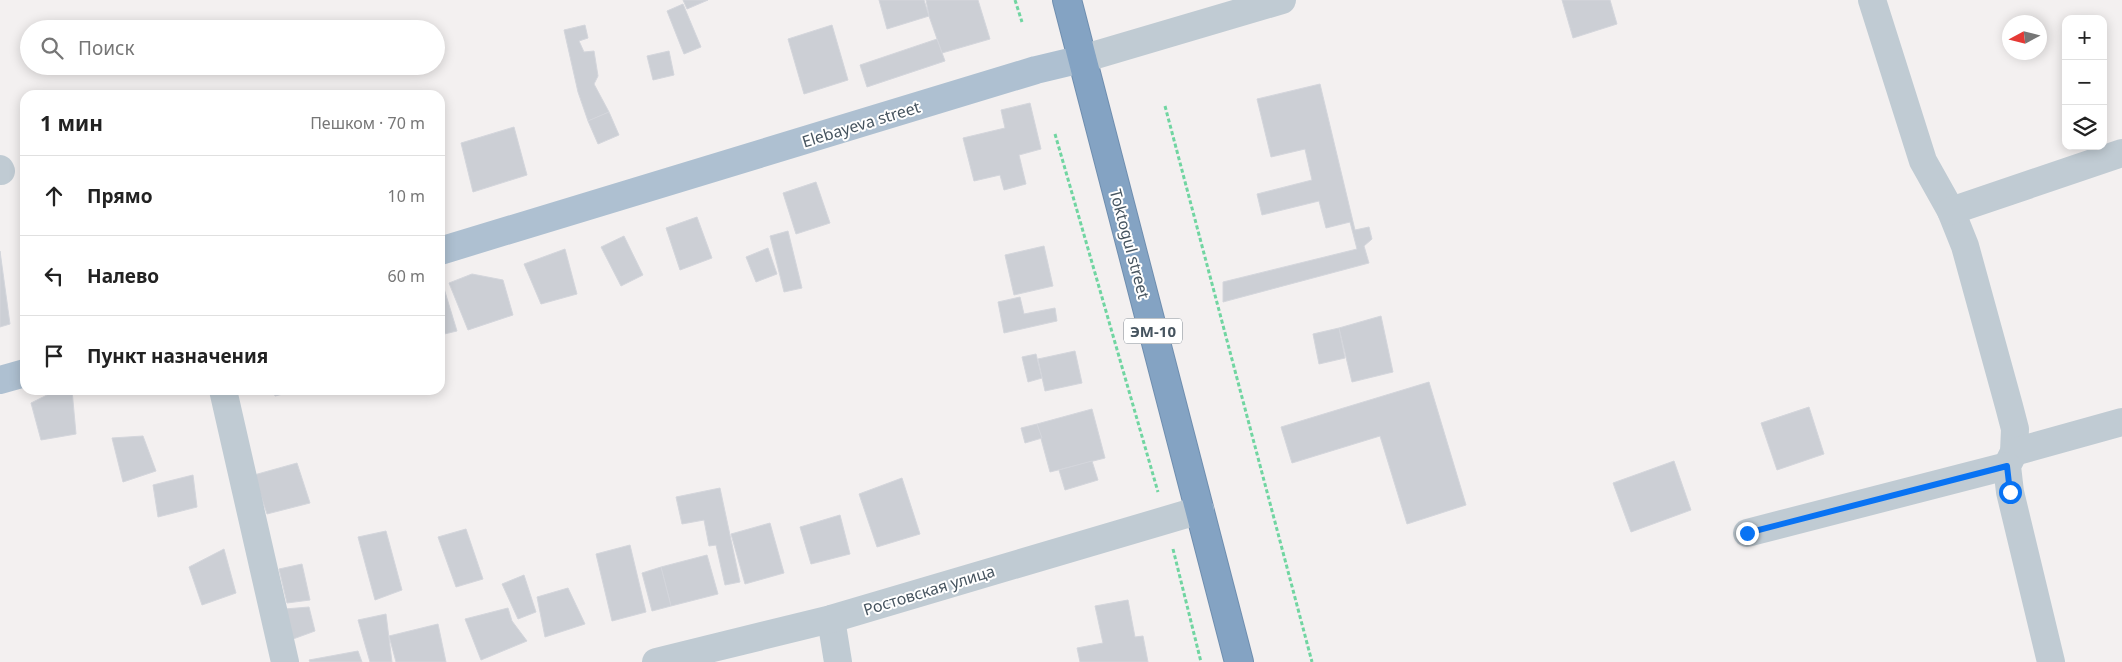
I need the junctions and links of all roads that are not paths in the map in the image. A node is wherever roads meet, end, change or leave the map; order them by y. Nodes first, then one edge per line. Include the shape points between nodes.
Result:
1 (1067, 0) edge
2 (1282, 0) edge
3 (1872, 0) edge
4 (1082, 59) junction
5 (2122, 153) edge
6 (1951, 211) junction
7 (445, 249) edge
8 (20, 374) edge
9 (0, 380) edge
10 (224, 395) edge
11 (2122, 422) edge
12 (2011, 459) junction
13 (1200, 510) junction
14 (1747, 533) dead end
15 (831, 619) junction
16 (285, 662) edge
17 (656, 662) edge
18 (838, 662) edge
19 (1239, 662) edge
20 (2051, 662) edge

1 - 4 highway, Toktogul street / ЭМ-10
2 - 4 street, Elebayeva street
3 - 6 street via 1923,161
4 - 7 main road, Elebayeva street
4 - 13 highway, Toktogul street / ЭМ-10
5 - 6 street
6 - 12 street via 1965,246 2015,429
8 - 9 main road
10 - 16 street
11 - 12 street
12 - 14 street
12 - 20 street via 2010,492
13 - 15 street, Ростовская улица
13 - 19 highway, Toktogul street / ЭМ-10
15 - 17 street, Ростовская улица
15 - 18 street

